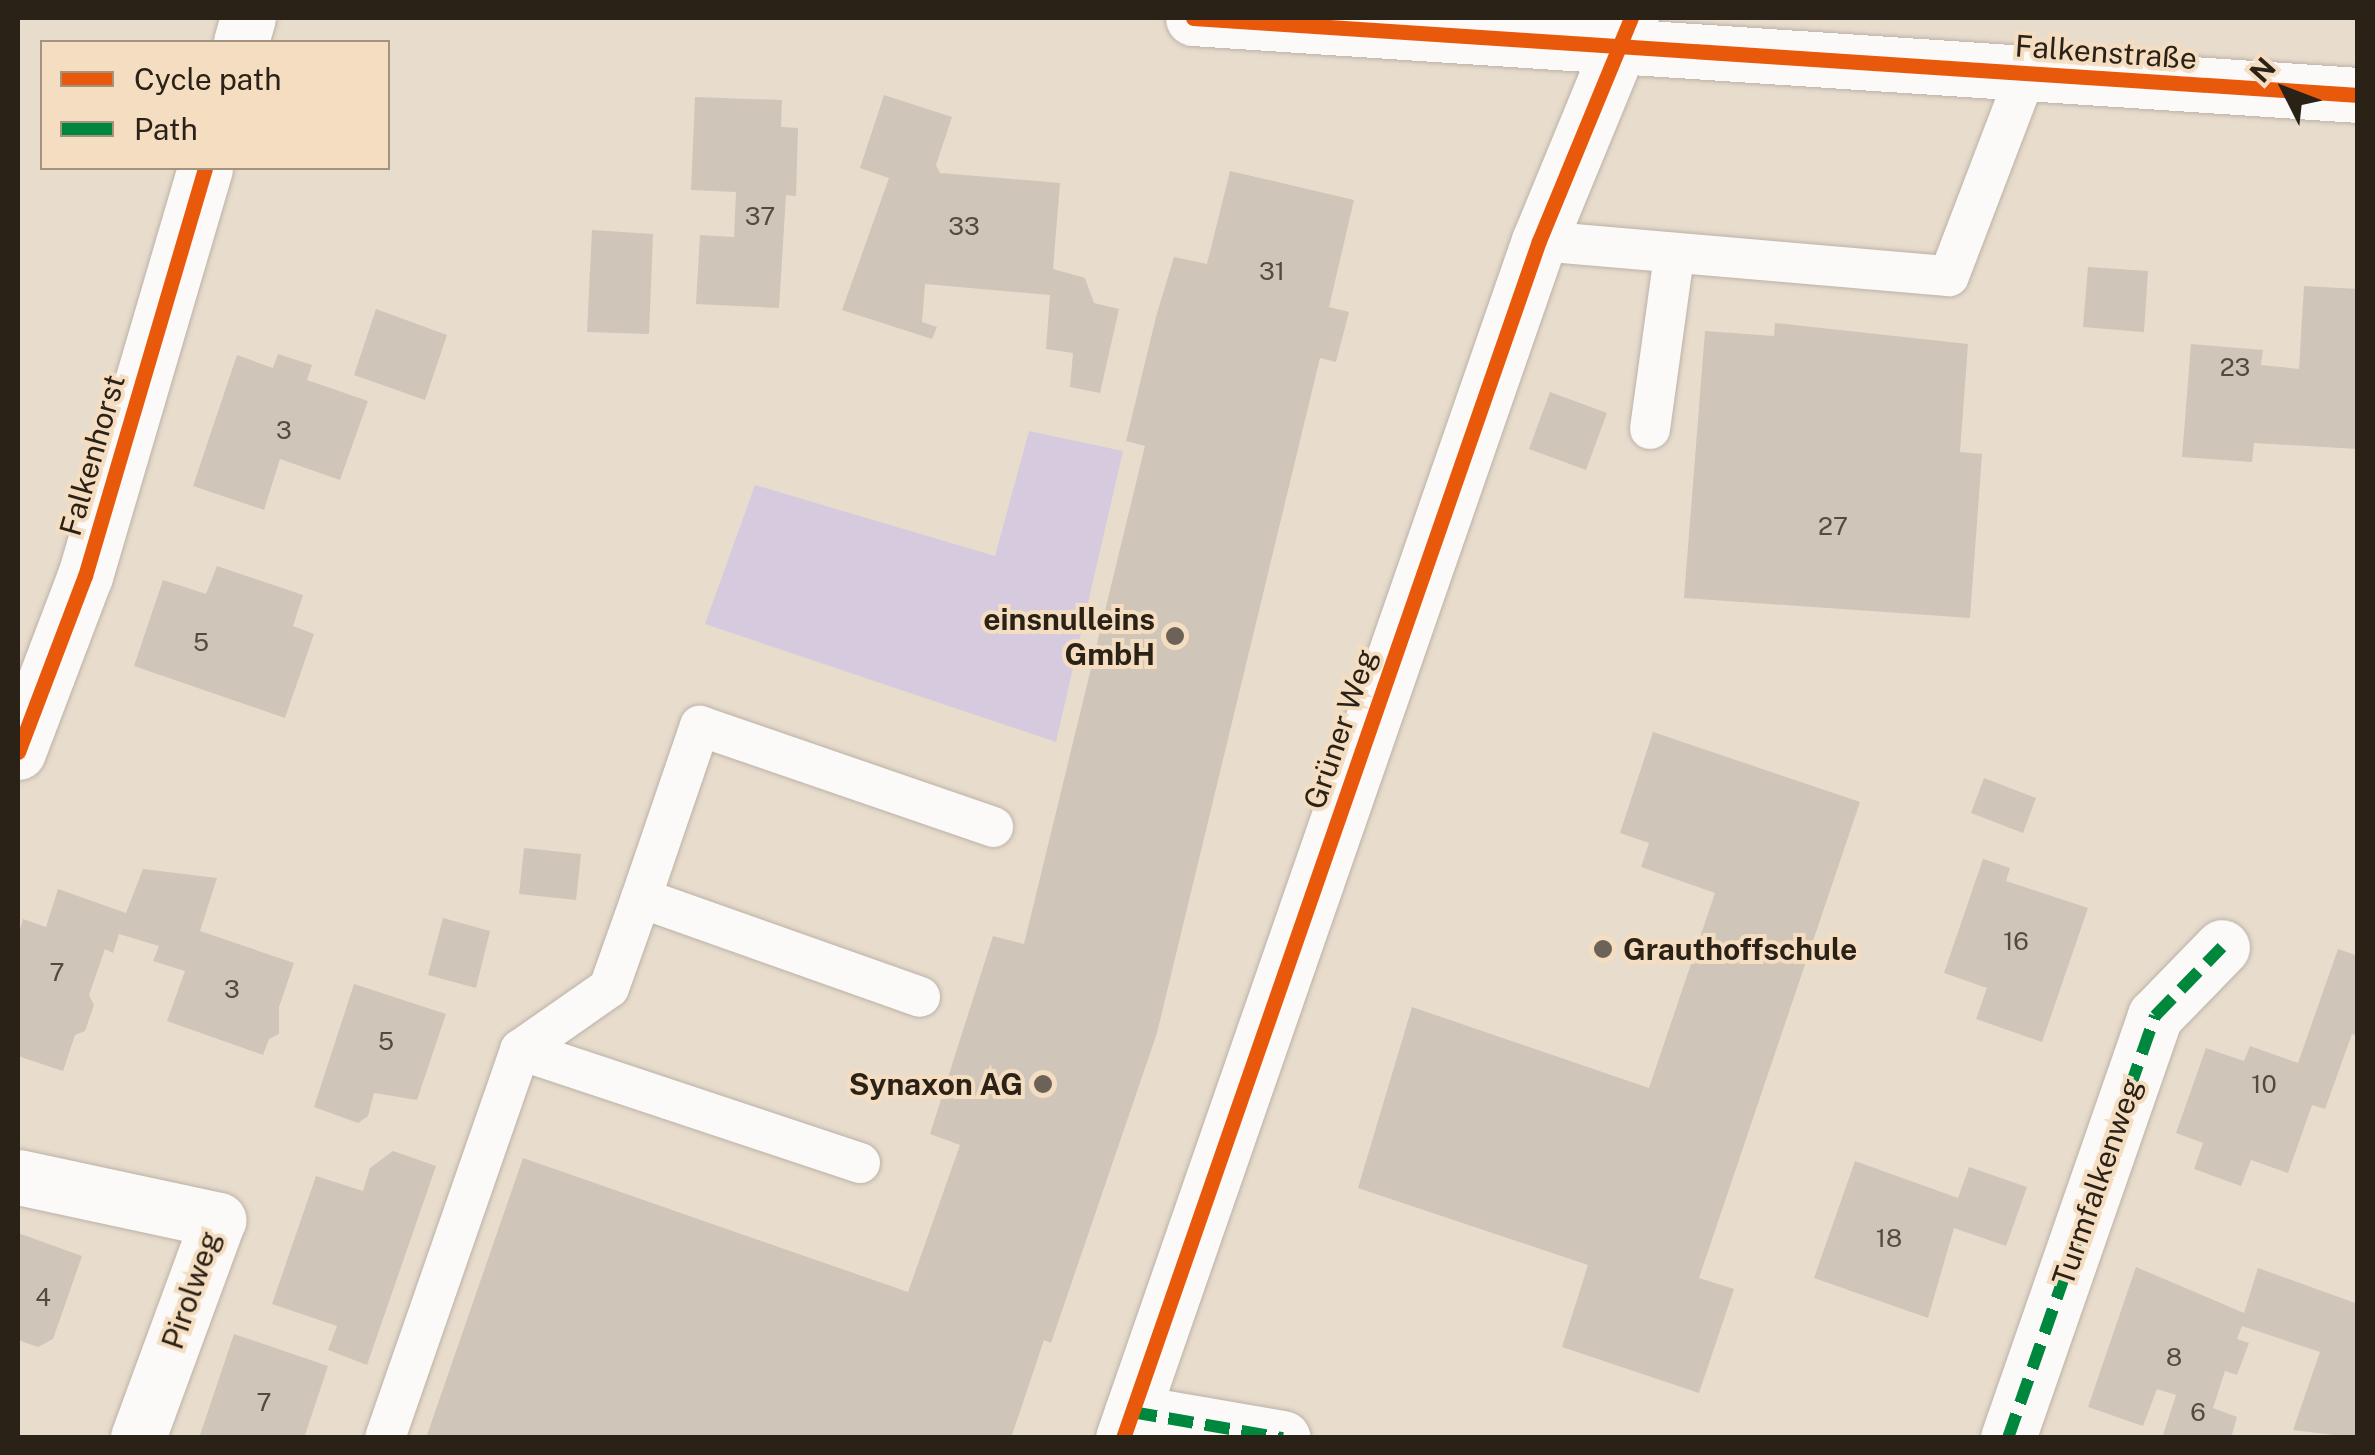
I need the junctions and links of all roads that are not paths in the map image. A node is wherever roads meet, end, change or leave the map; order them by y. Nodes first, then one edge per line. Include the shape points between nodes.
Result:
1 (1193, 18) edge
2 (1627, 31) edge
3 (2026, 74) junction
4 (2358, 95) edge
5 (204, 170) edge
6 (1539, 241) junction
7 (1674, 256) junction
8 (1650, 429) dead end
9 (18, 752) edge
10 (993, 827) dead end
11 (641, 898) junction
12 (2222, 947) dead end
13 (920, 997) dead end
14 (520, 1050) junction
15 (860, 1163) dead end
16 (18, 1176) edge
17 (1127, 1425) edge
18 (138, 1438) edge
19 (385, 1438) edge
20 (1283, 1438) edge
21 (2008, 1438) edge

1 - 2 street, Falkenstraße
2 - 3 street, Falkenstraße
2 - 6 street, Grüner Weg
3 - 4 street, Falkenstraße
3 - 7 lane via 1949,276
5 - 9 street, Falkenhorst via 85,576
6 - 7 lane
6 - 17 street, Grüner Weg
7 - 8 lane
10 - 11 lane via 700,726
11 - 13 lane
11 - 14 lane via 610,988
12 - 21 street, Turmfalkenweg via 2155,1016
14 - 15 lane
14 - 19 lane
16 - 18 street, Pirolweg via 218,1220
17 - 20 street

